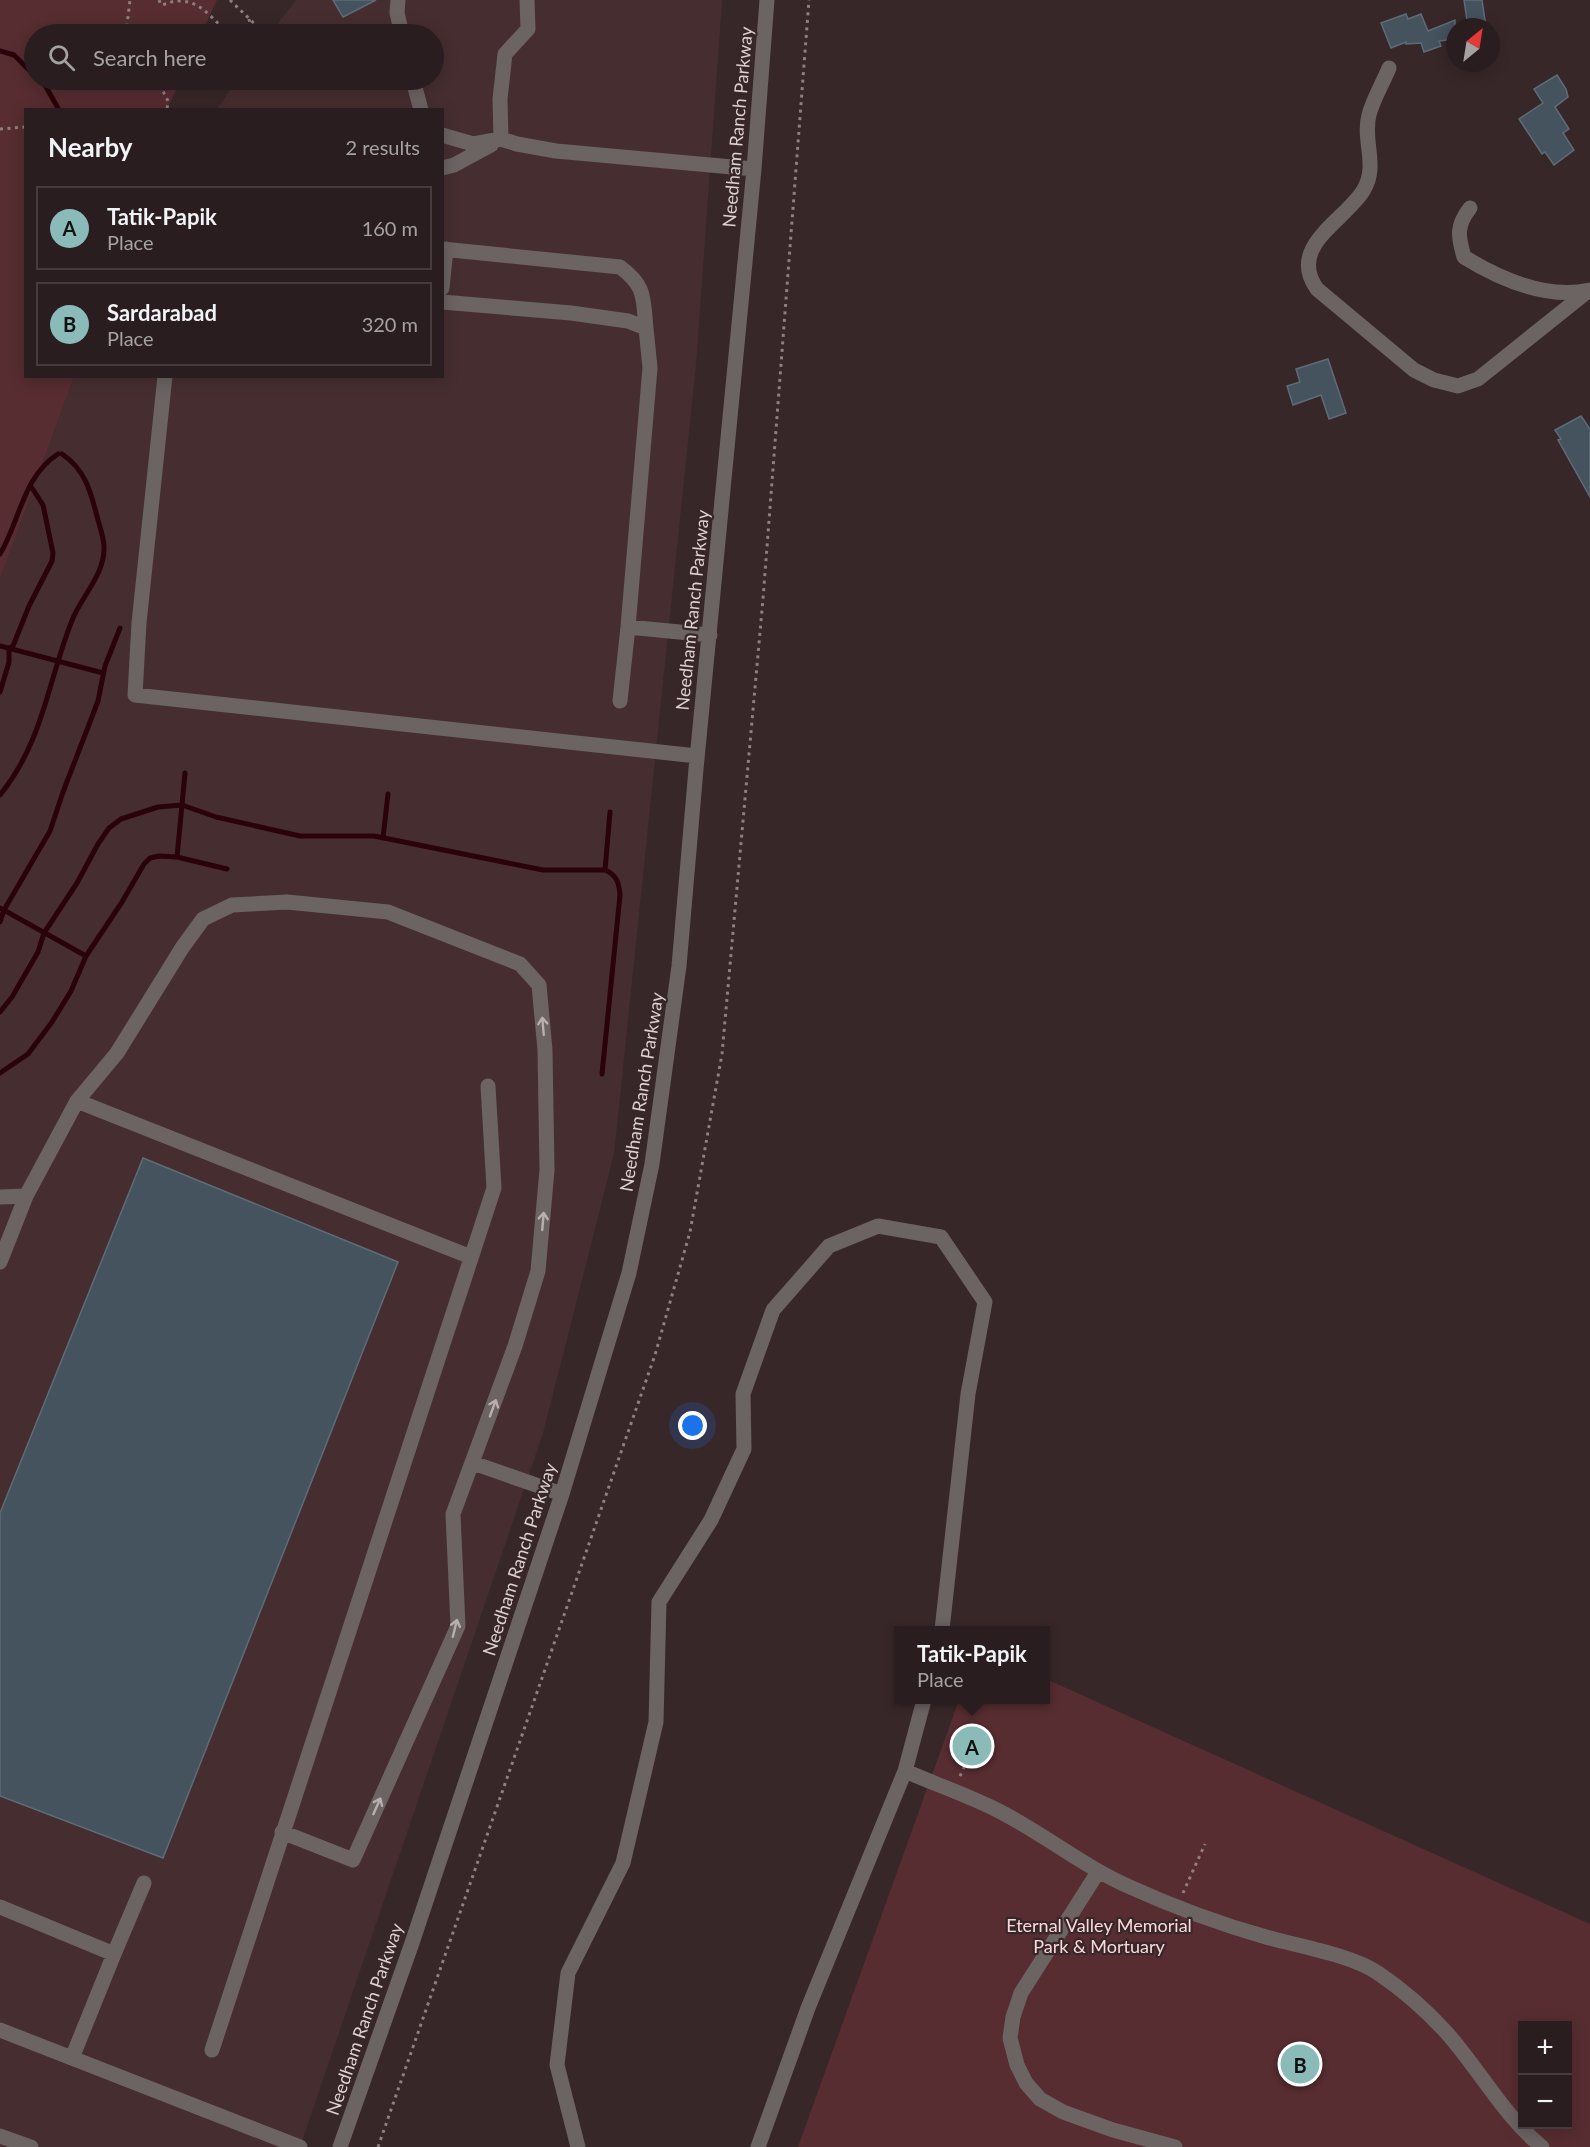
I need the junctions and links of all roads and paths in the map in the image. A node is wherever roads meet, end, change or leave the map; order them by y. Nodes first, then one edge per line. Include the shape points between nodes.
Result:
1 (130, 0) edge
2 (159, 0) edge
3 (230, 0) edge
4 (398, 0) edge
5 (527, 0) edge
6 (767, 0) edge
7 (249, 20) junction
8 (127, 24) edge
9 (221, 24) edge
10 (250, 24) edge
11 (254, 24) edge
12 (400, 24) edge
13 (1389, 68) dead end
14 (162, 90) edge
15 (416, 90) edge
16 (167, 108) edge
17 (420, 108) edge
18 (24, 127) edge
19 (0, 129) edge
20 (444, 136) edge
21 (501, 139) junction
22 (444, 167) edge
23 (754, 169) junction
24 (1470, 208) dead end
25 (444, 249) edge
26 (1589, 291) edge
27 (444, 302) edge
28 (646, 328) junction
29 (165, 378) edge
30 (628, 627) junction
31 (710, 635) junction
32 (620, 700) dead end
33 (697, 756) junction
34 (489, 1086) dead end
35 (77, 1101) junction
36 (26, 1196) junction
37 (0, 1197) edge
38 (471, 1257) junction
39 (0, 1262) edge
40 (473, 1463) junction
41 (562, 1494) junction
42 (942, 1626) edge
43 (923, 1704) edge
44 (970, 1752) dead end
45 (904, 1771) junction
46 (953, 1792) junction
47 (282, 1832) junction
48 (1205, 1844) dead end
49 (1098, 1872) junction
50 (144, 1882) dead end
51 (1177, 1906) junction
52 (0, 1907) edge
53 (114, 1954) junction
54 (0, 2030) edge
55 (212, 2050) dead end
56 (72, 2058) junction
57 (0, 2136) edge
58 (1129, 2141) edge
59 (31, 2147) edge
60 (300, 2147) edge
61 (340, 2147) edge
62 (578, 2147) edge
63 (758, 2147) edge
64 (1175, 2147) edge
65 (1542, 2147) edge

1 - 8 path
2 - 9 path via 161,5 176,0 192,3
3 - 7 path
4 - 12 street
5 - 21 street via 528,29 505,54
6 - 23 street, Needham Ranch Parkway
7 - 10 path
7 - 11 path
13 - 26 street via 1369,116 1371,172 1364,190 1311,248 1307,267 1317,289 1414,370 1458,386 1478,379
14 - 16 path
15 - 17 street
18 - 19 path
20 - 21 street via 473,144
21 - 22 street
21 - 23 street via 556,151
23 - 31 street, Needham Ranch Parkway
24 - 26 street via 1462,219 1459,237 1464,256 1518,284 1562,293
25 - 28 street via 620,267 635,278 642,295
27 - 28 street via 571,313 628,321
28 - 30 street via 650,368
29 - 33 street via 135,694
30 - 31 street
30 - 32 street
31 - 33 street, Needham Ranch Parkway
33 - 41 street, Needham Ranch Parkway via 679,966 652,1164 629,1273
34 - 38 street via 494,1188
35 - 36 street
35 - 38 street
40 -> 35 street via 538,1271 547,1170 545,1050 539,985 520,964 388,912 287,902 232,905 203,919 117,1053
36 - 37 street
36 - 39 street
38 - 47 street
40 - 41 street
47 -> 40 street via 353,1860 458,1626 453,1514
41 - 61 street, Needham Ranch Parkway
42 - 62 street via 968,1394 985,1302 941,1237 878,1226 829,1246 774,1310 743,1394 744,1449 711,1520 659,1602 656,1722 623,1863 568,1973 557,2065
43 - 45 street
44 - 46 path
45 - 46 street
45 - 63 street via 808,2008
46 - 49 street via 996,1810
47 - 55 street
48 - 51 path
49 - 51 street
49 - 58 street via 1021,1993 1010,2038 1017,2065 1040,2099
50 - 53 street
51 - 65 street via 1263,1936 1356,1961 1376,1971 1447,2033 1515,2120
52 - 53 street
53 - 56 street
54 - 56 street
56 - 60 street
57 - 59 street
58 - 64 street

